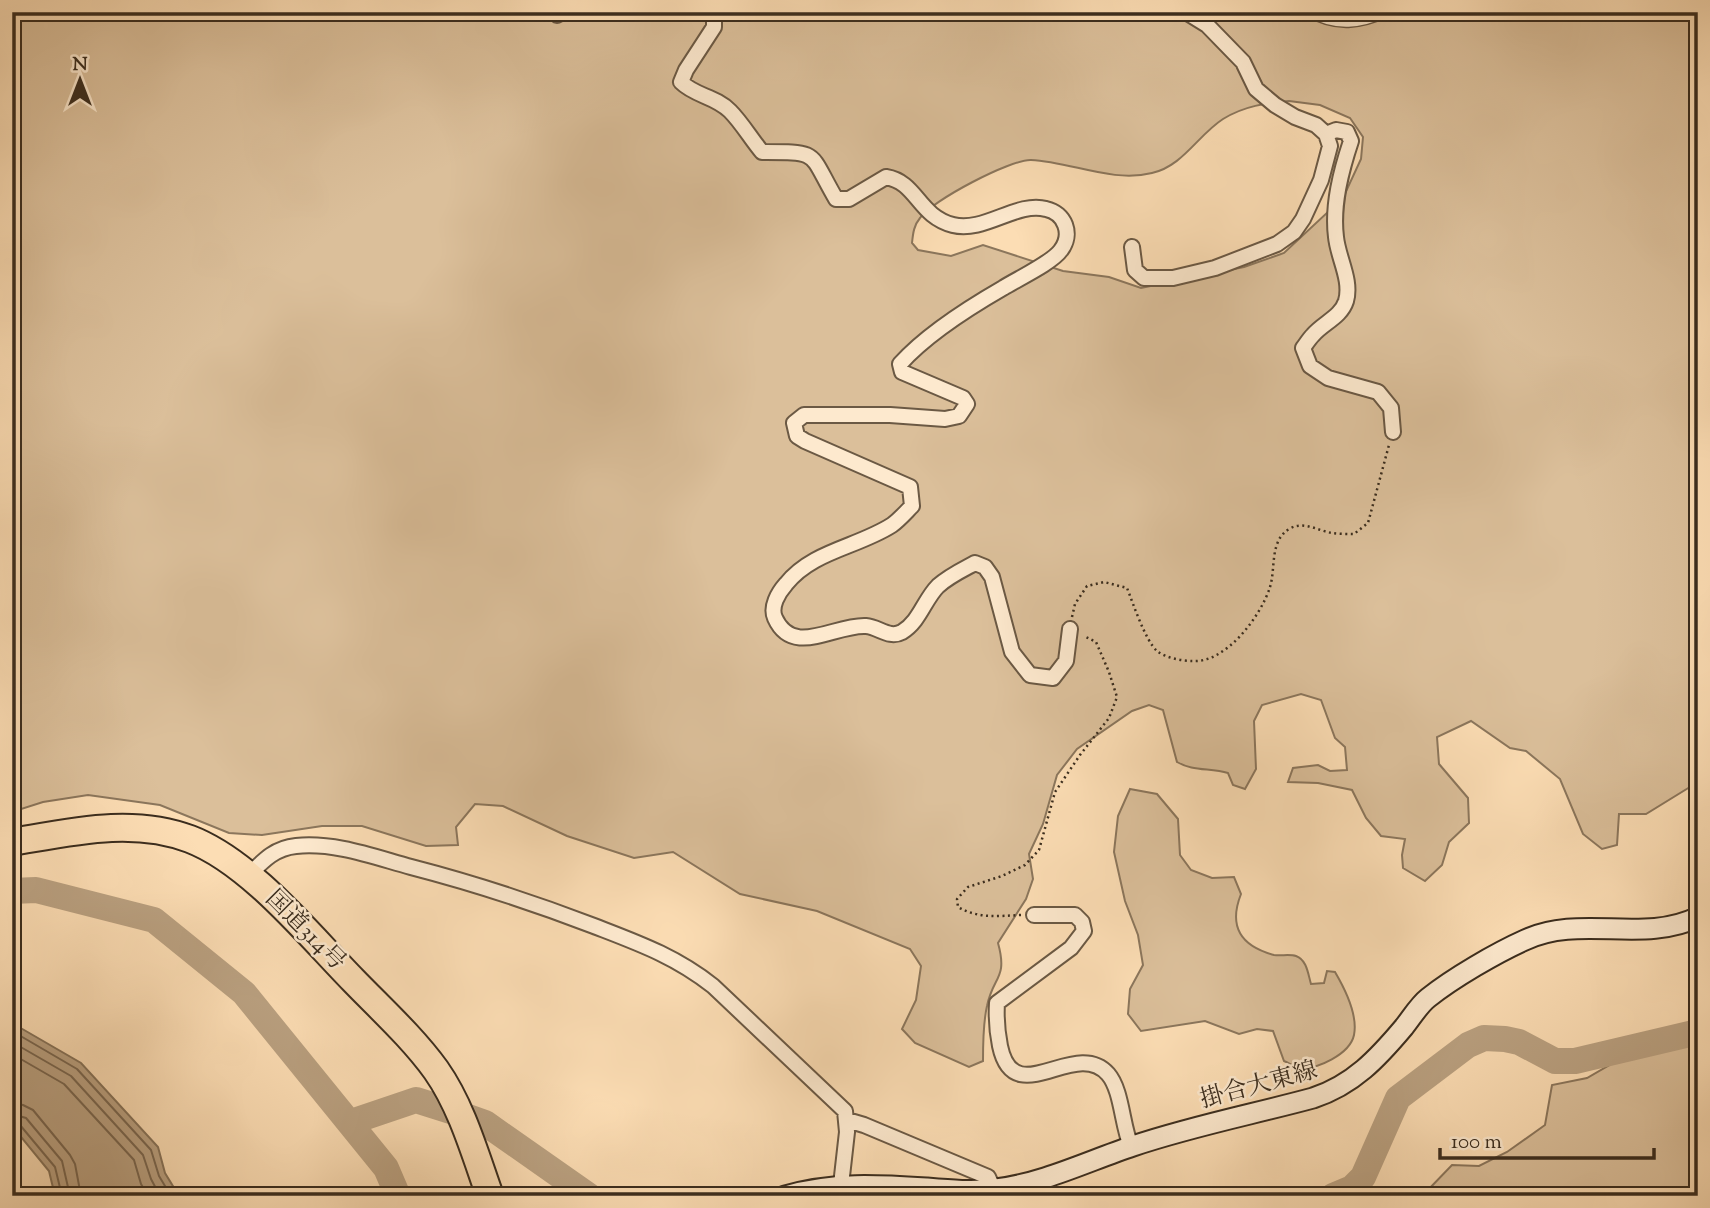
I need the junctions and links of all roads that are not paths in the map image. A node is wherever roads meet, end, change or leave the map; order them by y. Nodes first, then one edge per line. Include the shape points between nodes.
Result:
1 (714, 12) edge
2 (1186, 12) edge
3 (1307, 12) edge
4 (1390, 12) edge
5 (1326, 134) junction
6 (1132, 247) dead end
7 (1393, 432) road end
8 (1070, 629) road end
9 (12, 842) edge
10 (248, 876) junction
11 (1034, 915) road end
12 (1698, 917) edge
13 (847, 1120) junction
14 (1131, 1146) junction
15 (841, 1185) junction
16 (994, 1193) edge
17 (490, 1196) edge
18 (785, 1196) edge

1 - 8 street via 714,27 681,82 690,92 710,97 730,111 762,152 804,152 814,158 836,200 849,200 886,177 900,179 932,217 952,225 968,228 1043,208 1066,222 1067,237 1061,251 915,347 900,364 902,373 962,398 967,404 960,416 804,415 794,423 797,436 805,441 910,487 912,506 892,524 803,566 784,586 774,616 786,634 799,639 867,626 900,633 915,621 937,587 975,563 992,577 1012,652 1030,675 1053,678 1066,661
2 - 5 street via 1207,25 1243,62 1256,89
3 - 4 lane via 1340,24 1367,22
5 - 6 street via 1330,146 1321,180 1294,232 1277,244 1215,268 1173,278 1144,278 1135,270
5 - 7 street via 1347,132 1351,141 1342,168 1336,227 1348,288 1346,303 1335,318 1303,348 1310,366 1328,378 1378,392 1391,408
9 - 10 highway, 国道314号 via 111,827 149,829 189,839
10 - 13 street via 272,852 295,846 336,847 534,903 658,951 713,986 845,1111
10 - 17 highway, 国道314号 via 435,1070 452,1097
11 - 14 street via 1075,915 1084,931 1071,948 997,1003 995,1022 1003,1061 1012,1072 1025,1076 1084,1063 1097,1065 1115,1085
12 - 14 main road, 掛合大東線 via 1645,930 1577,928 1538,934 1426,999 1391,1042 1354,1079 1336,1090
13 - 15 street
13 - 16 street via 988,1177
14 - 16 main road, 掛合大東線
15 - 16 main road, 掛合大東線
15 - 18 main road, 掛合大東線

